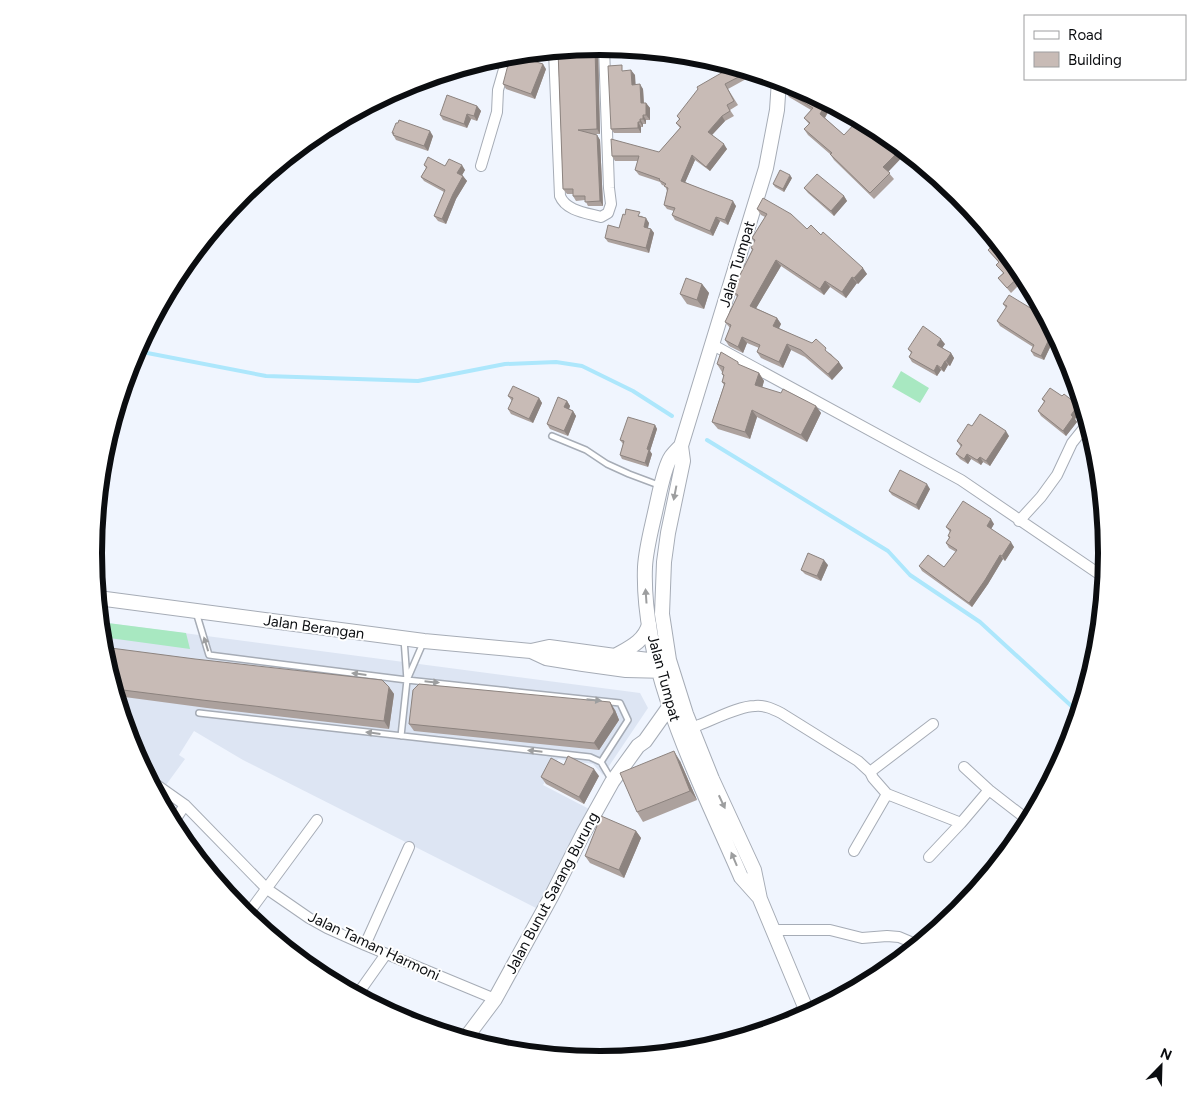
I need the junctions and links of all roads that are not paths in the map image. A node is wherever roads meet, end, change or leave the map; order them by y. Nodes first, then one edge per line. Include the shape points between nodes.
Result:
1 (604, 55) edge
2 (554, 57) edge
3 (505, 65) edge
4 (778, 88) edge
5 (481, 166) dead end
6 (713, 345) junction
7 (1083, 429) edge
8 (552, 436) dead end
9 (681, 446) junction
10 (661, 486) junction
11 (1019, 521) junction
12 (1097, 573) edge
13 (105, 599) edge
14 (196, 611) junction
15 (662, 614) junction
16 (649, 624) junction
17 (404, 639) junction
18 (424, 641) junction
19 (531, 651) junction
20 (615, 656) junction
21 (665, 666) junction
22 (626, 670) junction
23 (407, 680) junction
24 (672, 697) junction
25 (199, 713) dead end
26 (933, 724) dead end
27 (676, 725) junction
28 (699, 725) junction
29 (654, 727) junction
30 (401, 736) junction
31 (638, 746) junction
32 (600, 762) junction
33 (964, 767) dead end
34 (870, 772) junction
35 (712, 779) junction
36 (612, 782) junction
37 (163, 790) edge
38 (989, 790) junction
39 (887, 794) junction
40 (185, 805) junction
41 (178, 816) edge
42 (1023, 817) edge
43 (317, 820) dead end
44 (961, 823) junction
45 (409, 847) dead end
46 (854, 851) dead end
47 (929, 856) dead end
48 (267, 889) junction
49 (760, 899) junction
50 (252, 909) edge
51 (773, 930) junction
52 (911, 942) edge
53 (365, 945) junction
54 (386, 954) junction
55 (361, 989) edge
56 (495, 999) junction
57 (805, 1007) edge
58 (470, 1033) edge

1 - 2 street via 611,204 608,213 601,217 564,204 560,196
3 - 5 street via 498,90 497,112
4 - 6 main road, Jalan Tumpat via 766,168
6 - 9 main road, Jalan Tumpat
6 - 11 street via 961,480
7 - 11 street via 1072,442 1057,475
8 - 10 lane via 586,450 607,464
9 - 10 main road, Jalan Tumpat via 670,458
9 -> 15 main road, Jalan Tumpat via 682,461 664,562
16 -> 10 main road, Jalan Tumpat via 645,566
11 - 12 street
13 - 14 main road, Jalan Berangan
14 - 17 main road, Jalan Berangan
23 -> 14 lane via 209,655
15 - 21 main road, Jalan Tumpat
15 - 28 main road
16 - 20 main road via 647,633 636,644
16 - 21 main road, Jalan Tumpat
17 - 18 main road, Jalan Berangan
17 - 23 lane
18 - 19 main road, Jalan Berangan
18 - 23 lane
19 - 20 main road, Jalan Berangan via 549,647
19 - 22 main road, Jalan Berangan via 546,658
20 - 21 main road, Jalan Berangan
21 - 22 main road, Jalan Berangan
21 - 24 main road, Jalan Tumpat
22 - 24 main road
23 - 30 lane
23 -> 32 lane via 620,702 628,720
24 - 27 main road, Jalan Tumpat
24 - 29 main road, Jalan Bunut Sarang Burung
24 - 31 main road, Jalan Bunut Sarang Burung via 651,717 639,737
24 - 35 main road, Jalan Tumpat
30 -> 25 lane
26 - 34 street
27 - 29 main road via 669,722
49 -> 27 main road, Jalan Tumpat via 741,877
28 - 34 street via 743,708 768,707 835,746
28 - 35 main road
29 - 31 main road, Jalan Bunut Sarang Burung
32 -> 30 lane via 590,757
31 - 36 main road, Jalan Bunut Sarang Burung
32 - 36 lane
33 - 38 street
34 - 39 street
35 -> 49 main road, Jalan Tumpat via 754,870
36 - 56 main road, Jalan Bunut Sarang Burung
37 - 40 street, Jalan Taman Harmoni
38 - 42 street
38 - 44 street
39 - 44 street
39 - 46 street
40 - 41 street
40 - 48 street, Jalan Taman Harmoni
43 - 48 street
44 - 47 street
45 - 53 street
48 - 50 street
48 - 53 street, Jalan Taman Harmoni via 309,918
49 - 51 main road, Jalan Tumpat
51 - 52 street via 830,930 862,938 887,936
51 - 57 main road, Jalan Tumpat
53 - 54 street, Jalan Taman Harmoni
54 - 55 street
54 - 56 street, Jalan Taman Harmoni
56 - 58 main road, Jalan Bunut Sarang Burung

